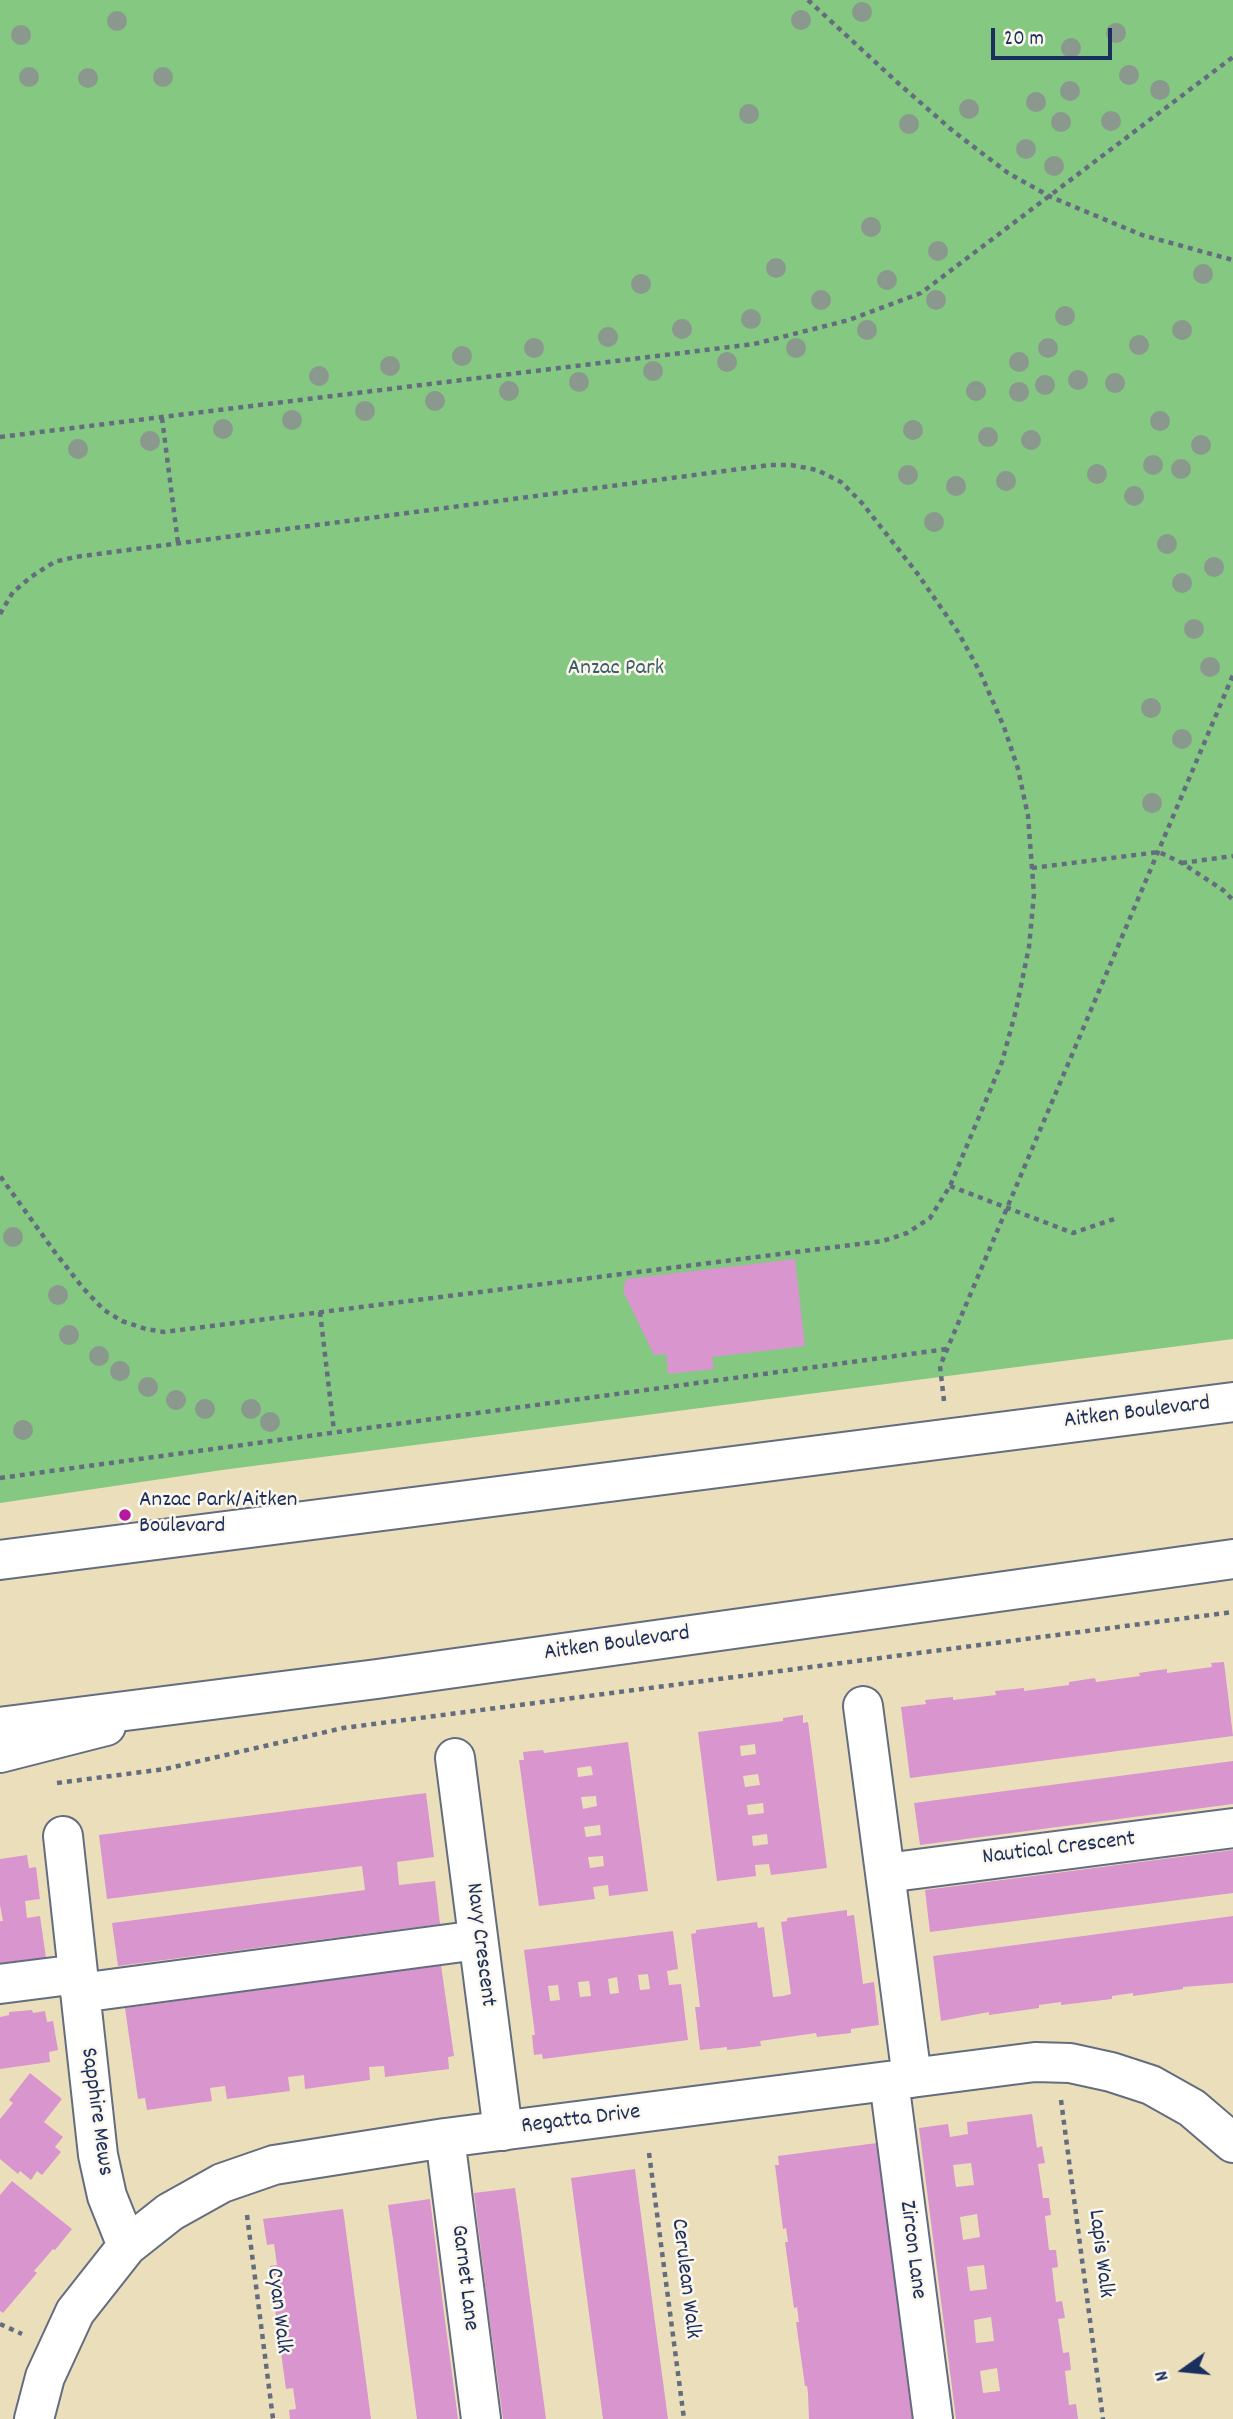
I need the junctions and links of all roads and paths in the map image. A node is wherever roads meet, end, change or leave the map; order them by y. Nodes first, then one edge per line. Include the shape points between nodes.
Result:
1 (808, 0) edge
2 (1233, 57) edge
3 (1051, 197) junction
4 (1233, 260) edge
5 (162, 418) junction
6 (0, 437) edge
7 (178, 542) junction
8 (0, 614) edge
9 (1233, 675) edge
10 (1159, 852) junction
11 (1233, 856) edge
12 (1182, 863) junction
13 (1032, 868) junction
14 (1233, 900) edge
15 (0, 1176) edge
16 (950, 1186) junction
17 (1007, 1207) junction
18 (1117, 1218) dead end
19 (320, 1312) junction
20 (947, 1349) junction
21 (944, 1401) dead end
22 (1233, 1402) edge
23 (334, 1431) junction
24 (0, 1478) edge
25 (1233, 1559) edge
26 (0, 1560) edge
27 (1233, 1612) edge
28 (210, 1700) junction
29 (863, 1706) dead end
30 (0, 1727) edge
31 (0, 1753) edge
32 (455, 1758) dead end
33 (55, 1783) dead end
34 (1233, 1828) edge
35 (63, 1836) dead end
36 (886, 1873) junction
37 (478, 1940) junction
38 (79, 1983) junction
39 (0, 1984) edge
40 (901, 2079) junction
41 (1060, 2093) dead end
42 (503, 2131) junction
43 (445, 2138) junction
44 (648, 2143) dead end
45 (1233, 2143) edge
46 (246, 2208) dead end
47 (127, 2246) junction
48 (0, 2324) edge
49 (23, 2335) dead end
50 (34, 2419) edge
51 (273, 2419) edge
52 (481, 2419) edge
53 (684, 2419) edge
54 (933, 2419) edge
55 (1102, 2419) edge

1 - 3 path via 953,131 1009,173
2 - 3 path
3 - 4 path via 1142,235
3 - 5 path via 921,293 849,320 754,344
5 - 6 path
5 - 7 path
7 - 8 path via 54,562 13,592
7 - 13 path via 770,465 817,470 841,482 862,503 917,573 980,672 1018,769
9 - 10 path
10 - 12 path
10 - 13 path
10 - 17 path
11 - 12 path
12 - 14 path
13 - 16 path via 1029,947 1016,1010 1002,1062
15 - 19 path via 83,1288 122,1321 164,1332
16 - 17 path
16 - 19 path via 930,1218 883,1241
17 - 18 path via 1073,1233
17 - 20 path
19 - 23 path
20 - 21 path via 940,1366
20 - 23 path
22 - 26 street, Aitken Boulevard
23 - 24 path
25 - 28 street, Aitken Boulevard
27 - 33 path via 342,1728 165,1769
28 - 30 street, Aitken Boulevard
28 - 31 street
29 - 36 street
32 - 37 street, Navy Crescent
34 - 36 street, Nautical Crescent
35 - 38 street, Sapphire Mews
36 - 40 street
37 - 38 street
37 - 42 street, Navy Crescent
38 - 39 street
38 - 47 street, Sapphire Mews via 98,2155 107,2196
40 - 42 street, Regatta Drive
40 - 45 street, Regatta Drive via 1035,2062 1070,2063 1151,2085 1192,2108
40 - 54 street, Zircon Lane
41 - 55 path, Lapis Walk
42 - 43 street, Regatta Drive
43 - 47 street, Regatta Drive via 274,2165 222,2183 170,2212
43 - 52 street, Garnet Lane
44 - 53 path, Cerulean Walk
46 - 51 path, Cyan Walk
47 - 50 street, Regatta Drive via 75,2312 45,2377
48 - 49 path

